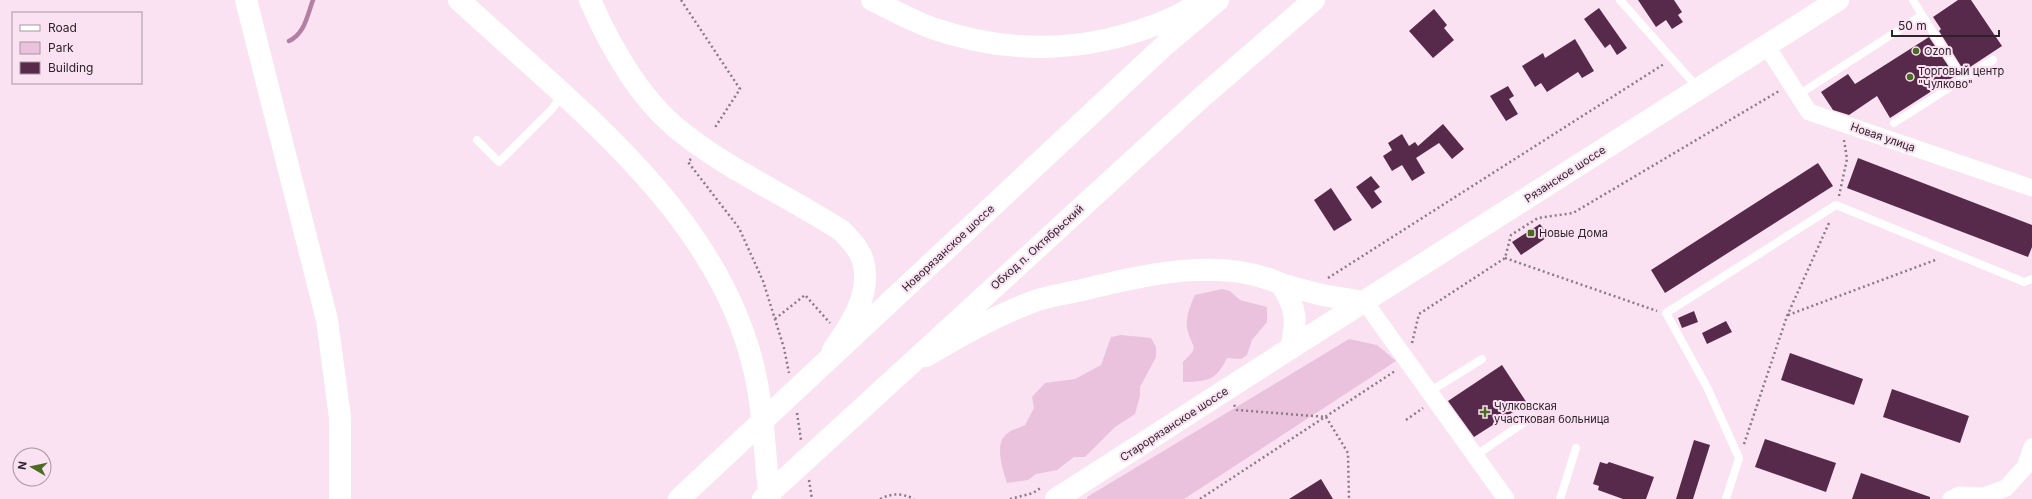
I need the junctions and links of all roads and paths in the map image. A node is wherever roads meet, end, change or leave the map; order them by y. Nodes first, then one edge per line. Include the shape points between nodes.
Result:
1 (246, 0) edge
2 (590, 0) edge
3 (681, 0) edge
4 (872, 0) edge
5 (1203, 0) edge
6 (1218, 0) edge
7 (1314, 0) edge
8 (1620, 0) edge
9 (1838, 0) edge
10 (1913, 0) edge
11 (462, 2) edge
12 (1922, 15) junction
13 (1766, 45) junction
14 (1672, 59) junction
15 (1993, 60) dead end
16 (1963, 79) junction
17 (1698, 89) junction
18 (1794, 89) junction
19 (563, 95) junction
20 (1840, 123) junction
21 (1894, 124) dead end
22 (714, 129) dead end
23 (477, 140) dead end
24 (692, 158) dead end
25 (2032, 188) edge
26 (1836, 205) junction
27 (1953, 254) junction
28 (1505, 258) junction
29 (2032, 279) edge
30 (1325, 280) dead end
31 (1282, 284) junction
32 (1365, 302) junction
33 (1666, 313) junction
34 (1787, 316) junction
35 (775, 319) junction
36 (832, 326) dead end
37 (1292, 348) junction
38 (1482, 358) dead end
39 (1407, 362) junction
40 (822, 365) junction
41 (907, 366) junction
42 (790, 378) dead end
43 (1225, 392) junction
44 (1429, 392) junction
45 (796, 408) dead end
46 (1326, 417) junction
47 (1532, 417) dead end
48 (803, 446) dead end
49 (2032, 447) edge
50 (1576, 448) dead end
51 (1475, 456) junction
52 (1739, 458) junction
53 (766, 466) junction
54 (808, 476) dead end
55 (1033, 493) dead end
56 (340, 499) edge
57 (679, 499) edge
58 (764, 499) edge
59 (770, 499) edge
60 (812, 499) edge
61 (880, 499) edge
62 (914, 499) edge
63 (1010, 499) edge
64 (1056, 499) edge
65 (1200, 499) edge
66 (1349, 499) edge
67 (1506, 499) edge
68 (1560, 499) edge
69 (1726, 499) edge
70 (1951, 499) edge

1 - 56 main road via 327,320 340,418
2 - 40 main road via 624,66 645,95 673,125 727,164 842,231 854,244 863,261 865,282 860,305 843,336
3 - 22 path via 740,89
4 - 5 main road via 934,29 976,41 1015,47 1053,48 1097,42 1136,32 1173,18
6 - 40 main road, Новорязанское шоссе via 1154,55
7 - 41 main road, Обход п. Октябрьский via 1202,97
8 - 14 lane
9 - 13 main road, Рязанское шоссе
10 - 12 lane
11 - 19 main road
12 - 16 lane
12 - 18 lane
13 - 17 main road, Рязанское шоссе
13 - 18 street, Новая улица
14 - 17 lane
14 - 30 path
15 - 16 lane
16 - 21 lane
17 - 32 main road, Рязанское шоссе
18 - 20 street, Новая улица via 1809,112
18 - 28 path via 1573,213 1538,218 1511,235
19 - 23 lane via 499,162
19 - 53 main road via 621,150 666,200 696,240 719,279 738,320 753,365 762,414
20 - 25 street, Новая улица
20 - 26 path via 1847,159
24 - 35 path via 688,162 739,228 763,281
26 - 27 lane
26 - 33 lane
26 - 34 path
27 - 29 lane via 2024,282
27 - 34 path
28 - 33 path
28 - 39 path via 1419,314
31 - 32 main road via 1322,295
31 - 37 main road via 1296,317
31 - 41 main road via 1257,275 1224,270 1172,272 1126,279 1032,302 972,330
32 - 37 main road, Рязанское шоссе
32 - 39 street
33 - 52 lane via 1707,387
34 - 52 path
35 - 36 path via 805,295
35 - 42 path
37 - 43 main road, Старорязанское шоссе
38 - 44 lane
39 - 44 street
39 - 46 path
40 - 57 main road, Новорязанское шоссе
41 - 58 main road, Обход п. Октябрьский
43 - 46 path via 1237,410
43 - 64 main road, Старорязанское шоссе
44 - 51 street
45 - 48 path
46 - 65 path
46 - 66 path via 1348,453
47 - 51 lane
49 - 70 street via 2025,467 2006,488 1983,496 1959,495
50 - 68 lane
51 - 67 street
52 - 69 lane
53 - 58 main road
53 - 59 main road
54 - 60 path
55 - 63 path
61 - 62 path via 890,494 905,495

